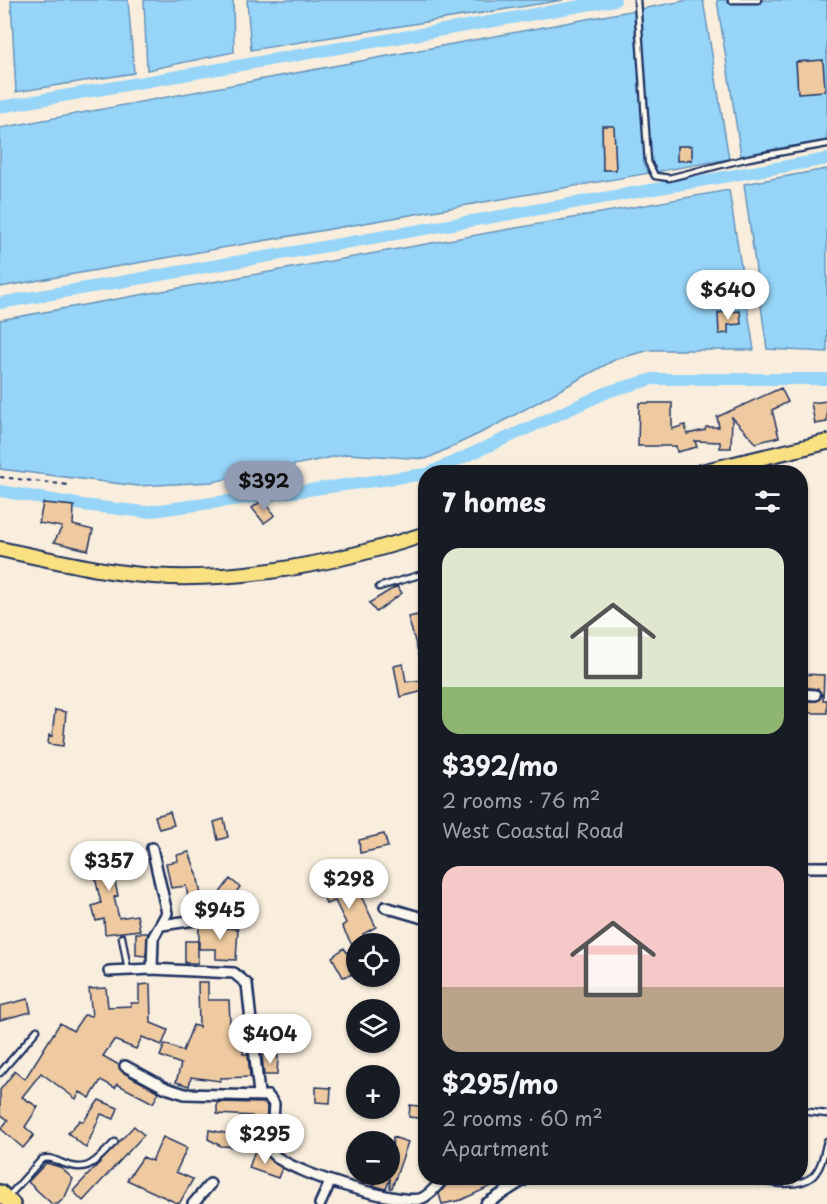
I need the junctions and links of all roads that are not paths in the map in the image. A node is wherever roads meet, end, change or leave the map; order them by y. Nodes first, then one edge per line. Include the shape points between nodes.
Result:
1 (637, 0) edge
2 (731, 0) edge
3 (758, 0) edge
4 (827, 144) edge
5 (827, 442) edge
6 (731, 465) edge
7 (418, 537) edge
8 (0, 549) edge
9 (418, 575) edge
10 (379, 587) dead end
11 (808, 694) edge
12 (815, 695) dead end
13 (152, 848) dead end
14 (808, 867) edge
15 (827, 867) edge
16 (386, 907) dead end
17 (418, 917) edge
18 (209, 918) dead end
19 (162, 925) junction
20 (122, 937) dead end
21 (152, 969) junction
22 (128, 970) junction
23 (109, 971) dead end
24 (37, 1030) dead end
25 (125, 1066) dead end
26 (0, 1073) edge
27 (259, 1094) junction
28 (808, 1113) edge
29 (827, 1114) edge
30 (827, 1141) edge
31 (115, 1142) dead end
32 (808, 1180) edge
33 (330, 1182) junction
34 (210, 1184) dead end
35 (436, 1185) edge
36 (516, 1185) edge
37 (6, 1199) edge
38 (193, 1204) edge
39 (320, 1204) edge
40 (486, 1204) edge

1 - 4 lane via 648,162 655,176 669,178
2 - 3 lane
5 - 6 main road
7 - 8 main road via 311,565 240,575 169,577 118,572
9 - 10 lane
11 - 12 street
13 - 19 street via 167,913
14 - 15 street
16 - 17 street
18 - 19 street
19 - 21 street via 153,938
20 - 22 lane
21 - 22 street
21 - 27 street via 241,976 247,984
22 - 23 street
24 - 26 lane
25 - 27 street via 185,1094
27 - 33 street via 272,1099 274,1104 270,1146 275,1157
28 - 29 lane
30 - 32 lane via 822,1162
31 - 37 lane via 84,1168 70,1167 49,1157 42,1159
33 - 35 street via 401,1202 421,1199
33 - 39 street
34 - 38 street
36 - 40 street

